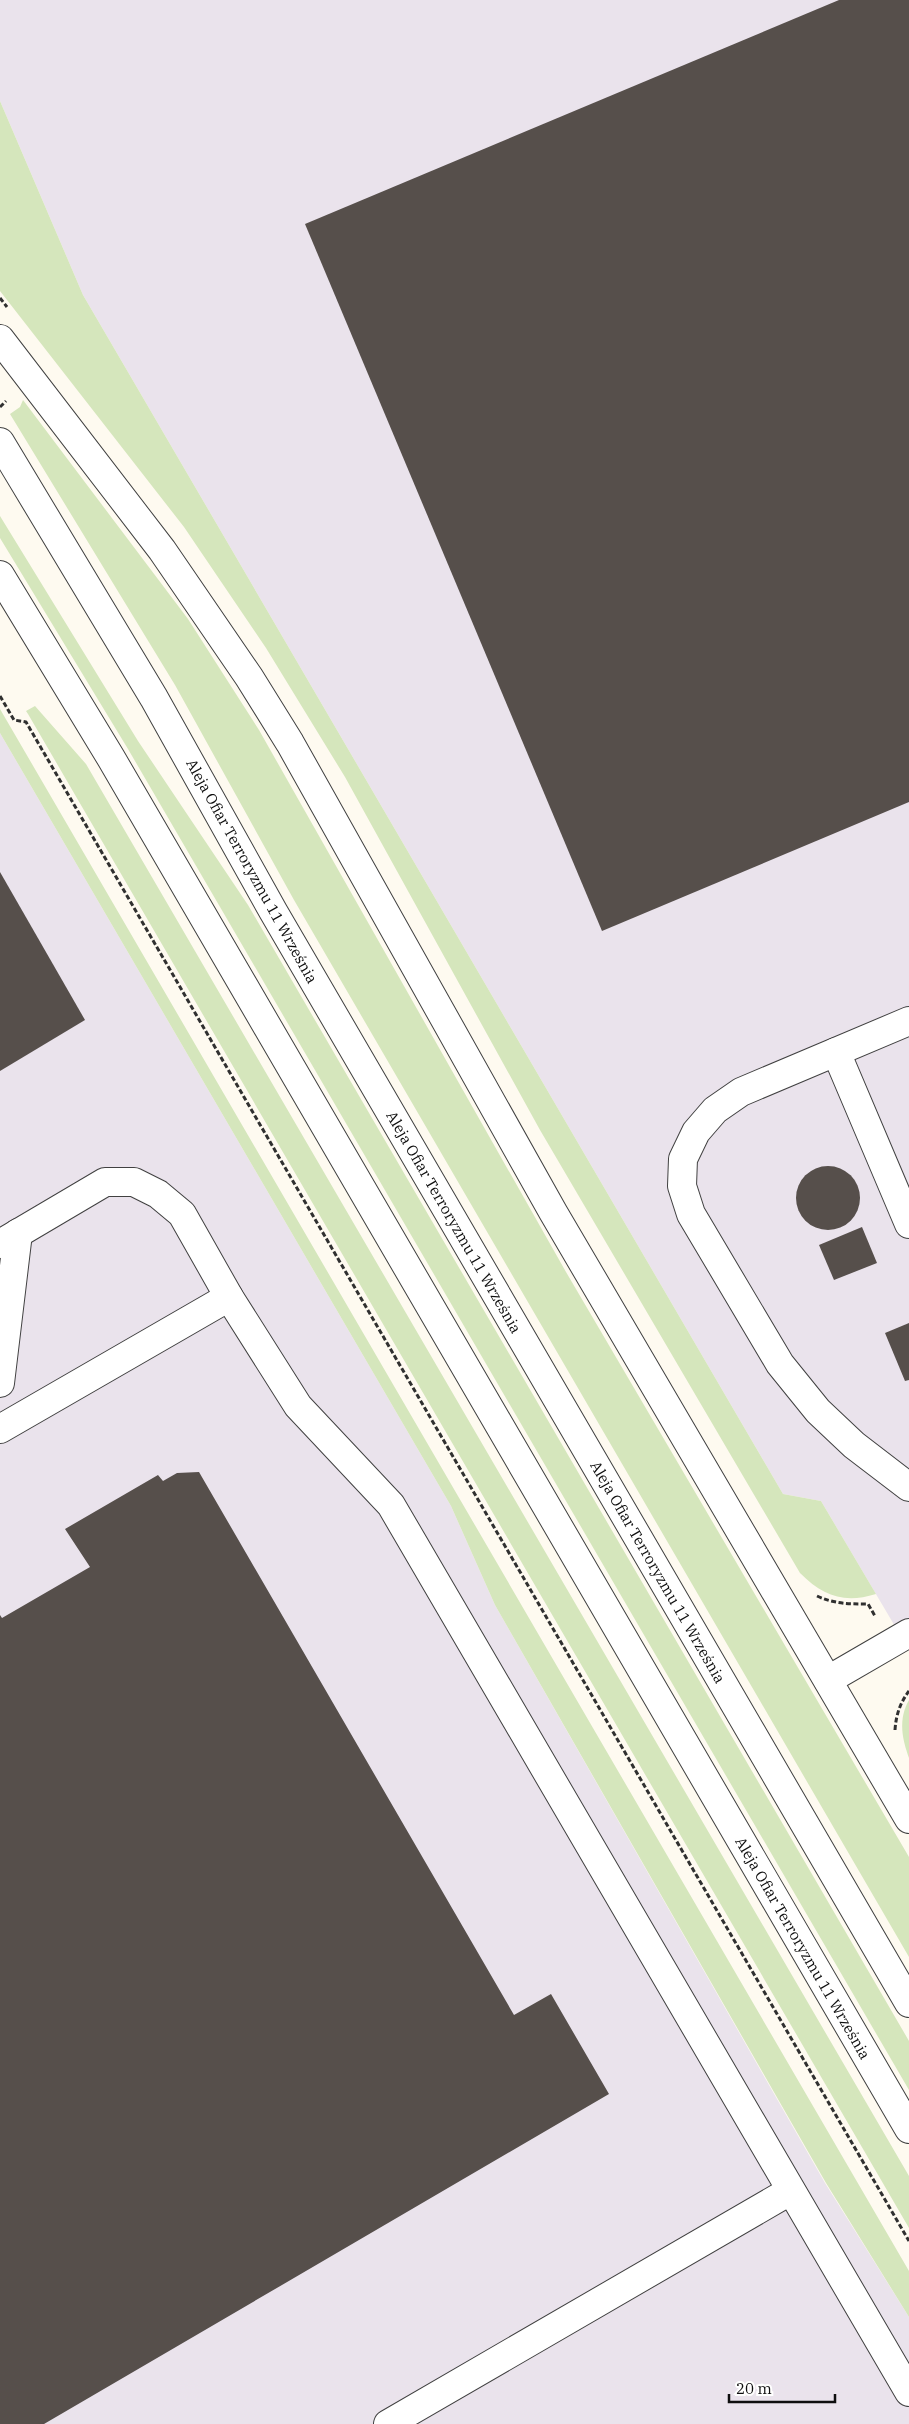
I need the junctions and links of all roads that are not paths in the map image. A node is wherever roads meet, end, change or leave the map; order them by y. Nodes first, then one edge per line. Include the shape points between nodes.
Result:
1 (0, 339) edge
2 (0, 442) edge
3 (0, 575) edge
4 (909, 1021) edge
5 (836, 1052) junction
6 (909, 1224) edge
7 (9, 1239) edge
8 (229, 1297) junction
9 (0, 1383) edge
10 (0, 1429) edge
11 (909, 1488) edge
12 (909, 1633) edge
13 (828, 1680) junction
14 (909, 1819) edge
15 (909, 2003) edge
16 (909, 2129) edge
17 (790, 2191) junction
18 (909, 2392) edge
19 (388, 2424) edge

1 - 13 street via 162,550 290,743 553,1212
2 - 15 street, Aleja Ofiar Terroryzmu 11 Września via 154,698 273,911
3 - 16 street, Aleja Ofiar Terroryzmu 11 Września via 116,767
4 - 5 street
5 - 6 street
5 - 11 street via 741,1092 715,1110 696,1132 683,1159 682,1186 691,1214 780,1364 818,1411 854,1445
7 - 8 street via 105,1182 134,1182 158,1194 182,1214
7 - 9 street
8 - 10 street
8 - 17 street via 298,1406 392,1505
12 - 13 street
13 - 14 street
17 - 18 street
17 - 19 street

